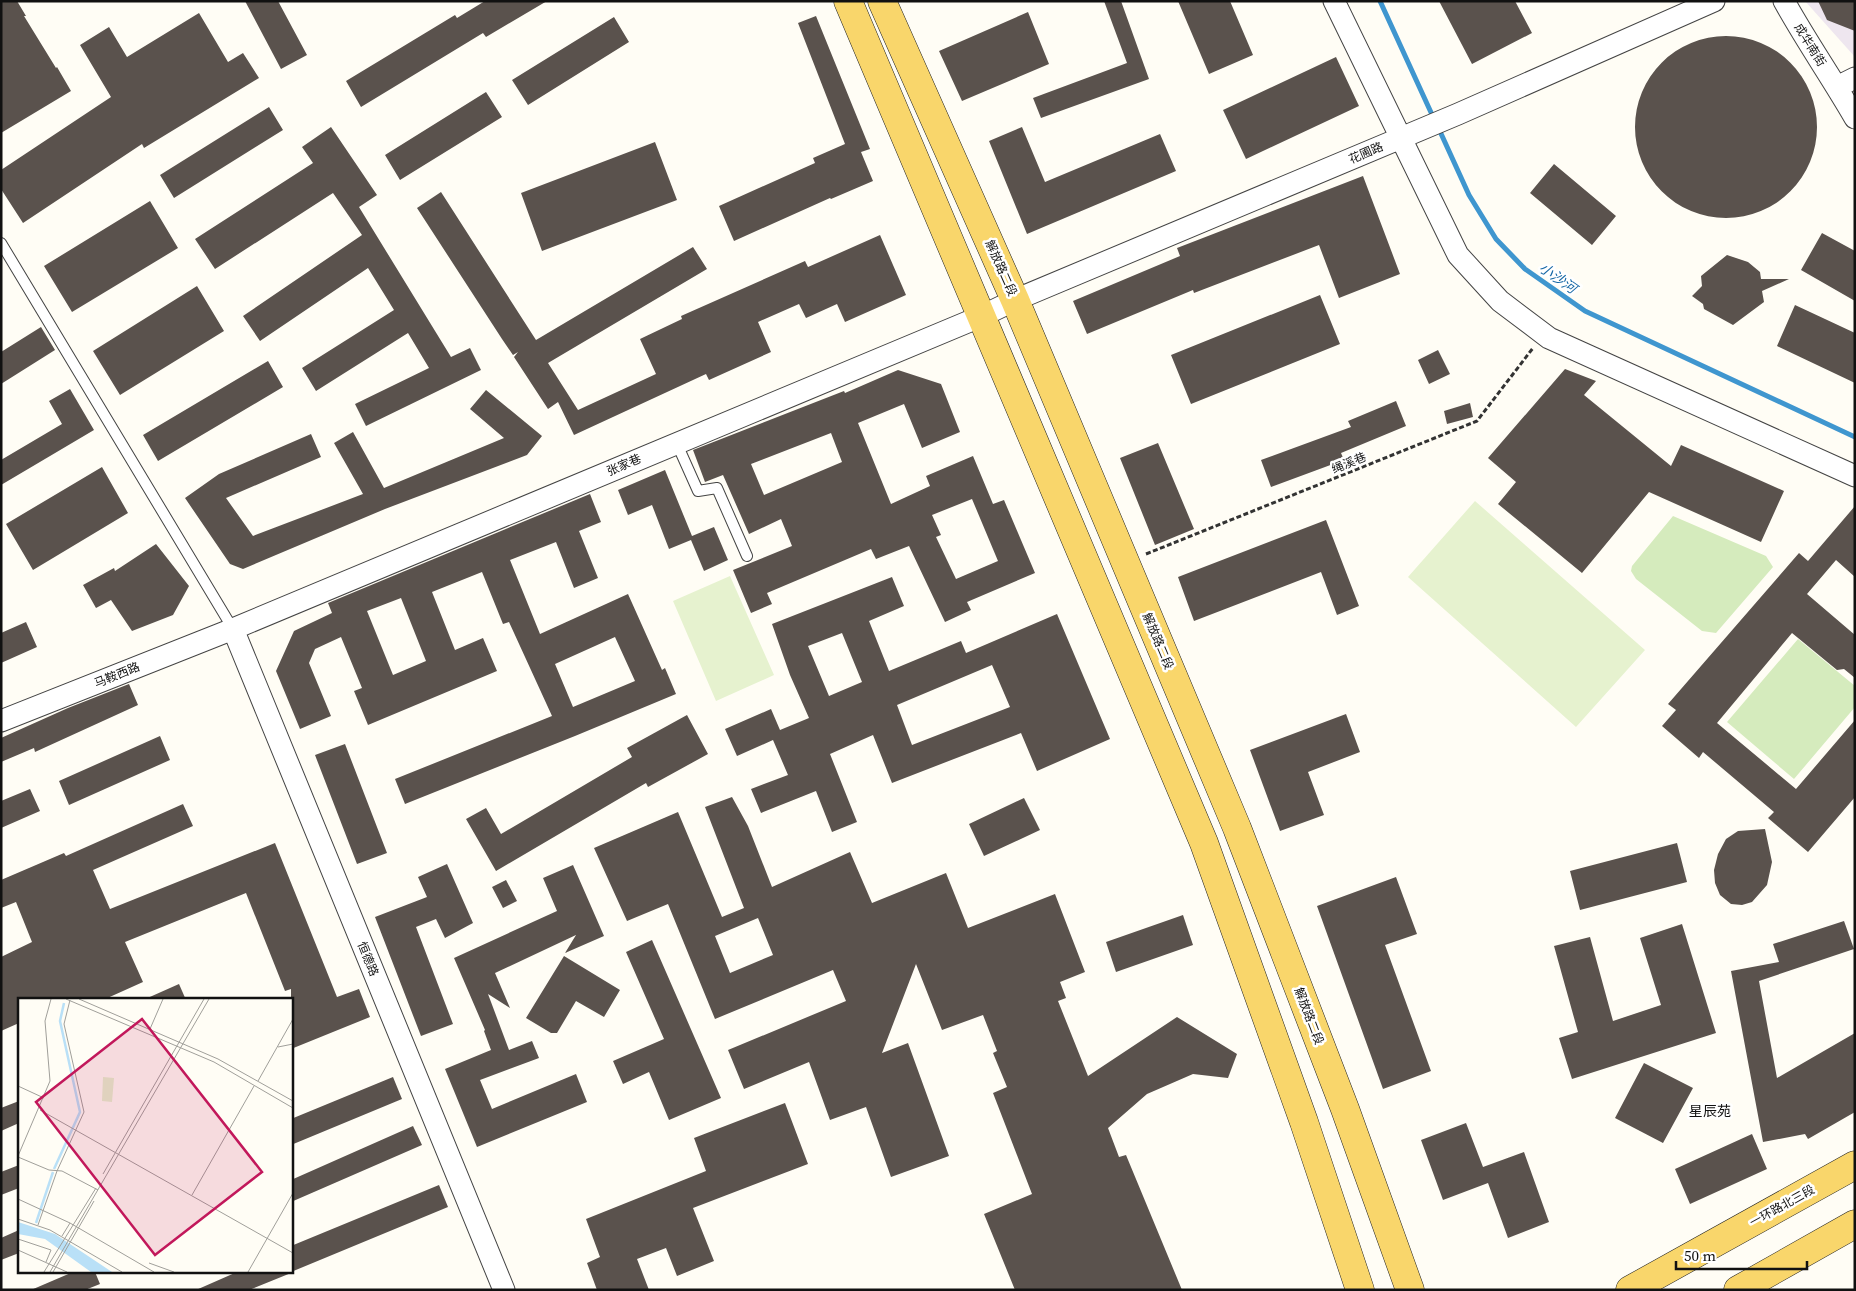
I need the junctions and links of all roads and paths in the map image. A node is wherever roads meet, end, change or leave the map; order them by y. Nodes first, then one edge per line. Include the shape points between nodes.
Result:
1 (848, 1) edge
2 (882, 1) edge
3 (1334, 1) edge
4 (1714, 1) edge
5 (1784, 1) edge
6 (1846, 83) edge
7 (1855, 118) edge
8 (1408, 135) junction
9 (1, 242) edge
10 (1015, 300) junction
11 (982, 316) junction
12 (1544, 334) junction
13 (677, 444) junction
14 (1855, 476) edge
15 (747, 556) dead end
16 (1125, 562) junction
17 (232, 629) junction
18 (1, 721) edge
19 (1855, 1165) edge
20 (1855, 1224) edge
21 (1740, 1289) edge
22 (504, 1290) edge
23 (1360, 1290) edge
24 (1410, 1290) edge
25 (1630, 1290) edge

1 - 11 main road
2 - 10 main road, 解放路二段
3 - 8 street
4 - 8 street, 花圃路
5 - 6 street, 成华南街 via 1806,41
6 - 7 street, 成华南街
8 - 10 street, 花圃路
8 - 12 street via 1458,256 1500,301
9 - 17 lane
10 - 11 street, 张家巷
10 - 16 main road, 解放路二段
11 - 13 street, 张家巷
11 - 23 main road via 1204,843
12 - 14 street
12 - 16 path, 绳溪巷 via 1477,422
13 - 15 lane via 698,491 717,488
13 - 17 street, 张家巷
16 - 24 main road, 解放路二段 via 1237,828 1342,1100
17 - 18 street, 马鞍西路
17 - 22 street, 恒德路
19 - 25 main road, 一环路北三段
20 - 21 main road

